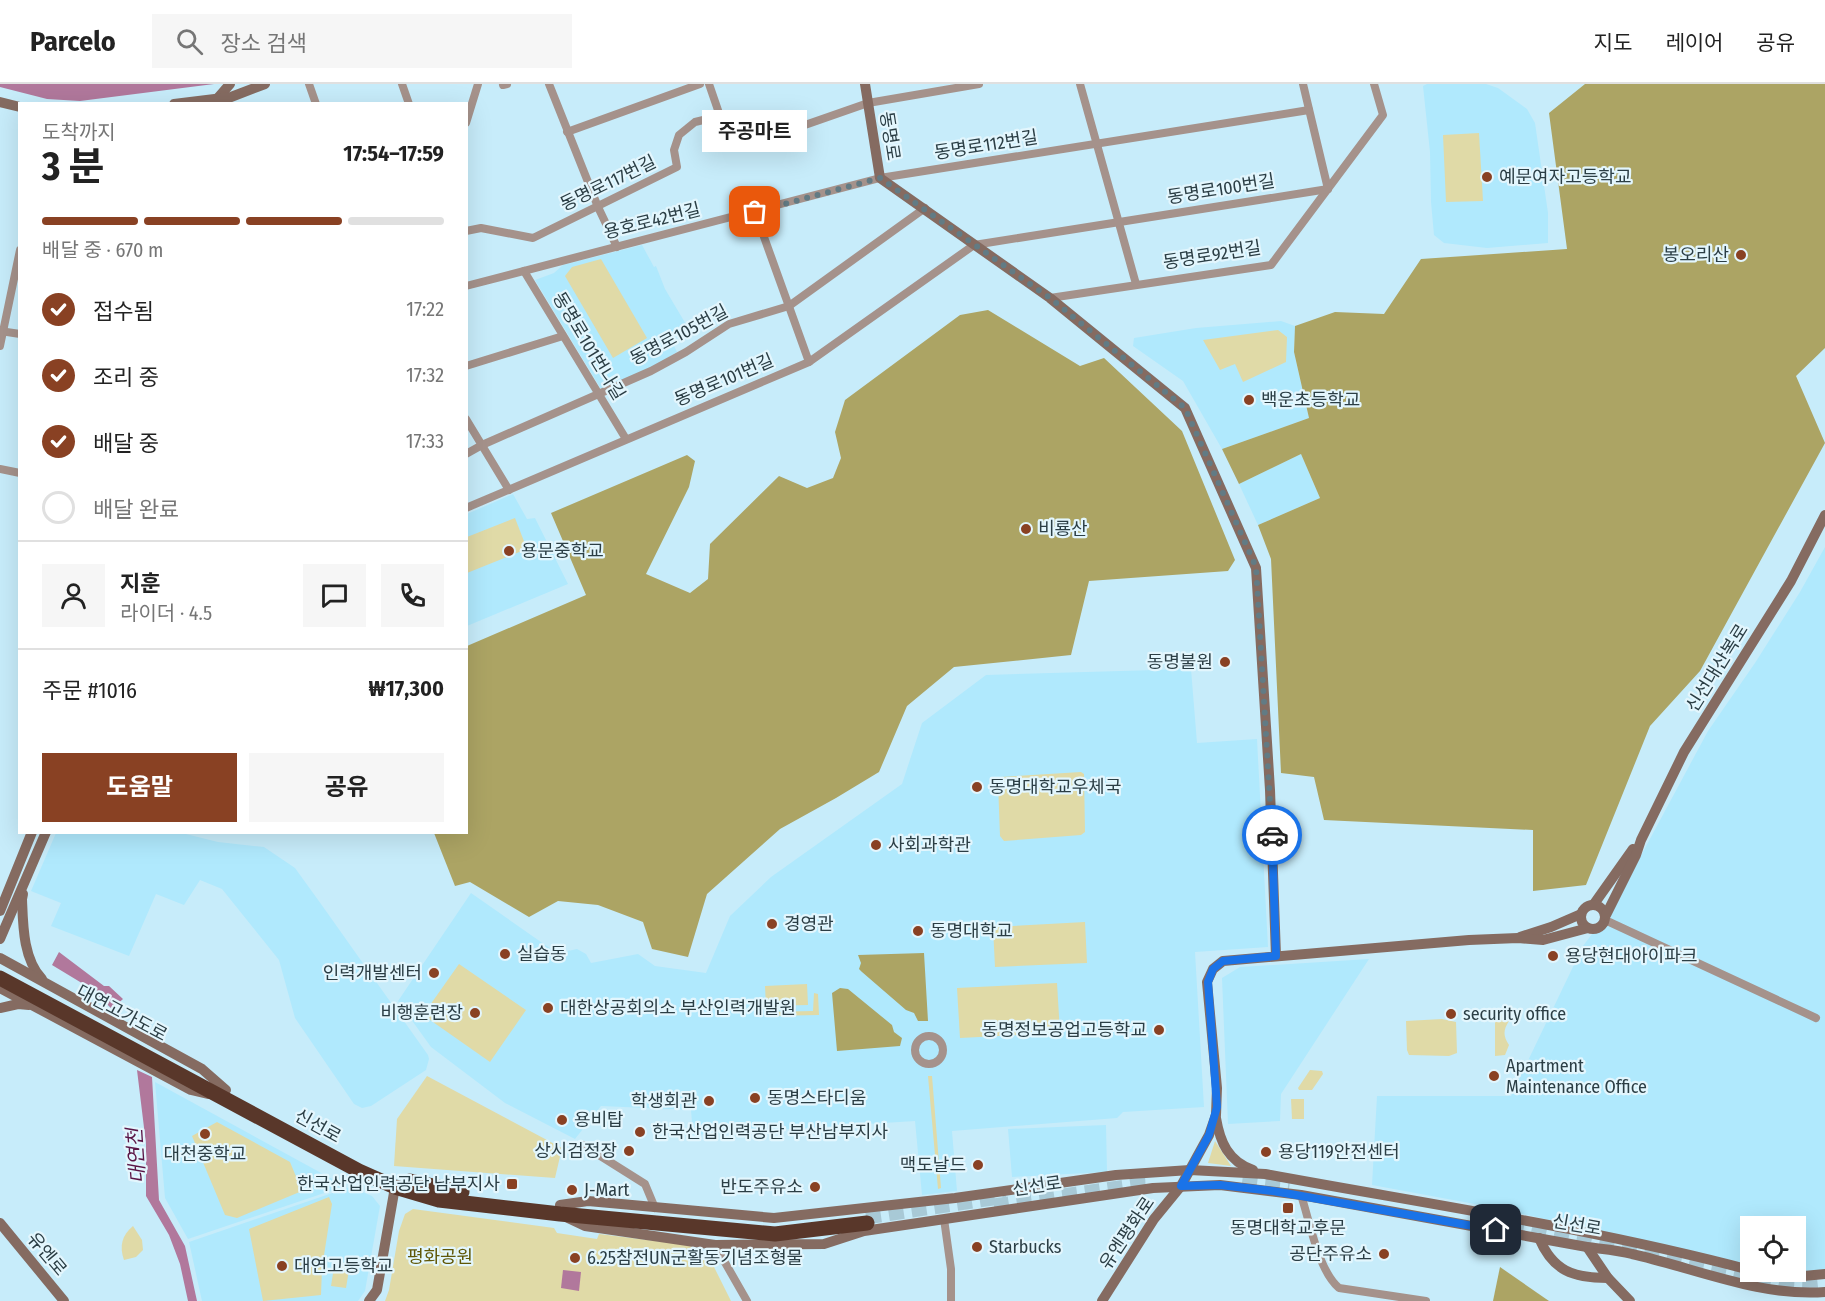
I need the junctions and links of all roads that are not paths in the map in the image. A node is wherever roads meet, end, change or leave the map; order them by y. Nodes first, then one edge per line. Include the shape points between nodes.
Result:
1 (230, 84) edge
2 (237, 84) edge
3 (265, 84) edge
4 (309, 84) edge
5 (402, 84) edge
6 (478, 84) edge
7 (549, 84) edge
8 (700, 84) edge
9 (709, 84) edge
10 (865, 84) edge
11 (979, 84) edge
12 (1080, 84) edge
13 (1304, 84) edge
14 (1374, 84) edge
15 (231, 100) edge
16 (216, 101) edge
17 (0, 102) edge
18 (315, 102) edge
19 (408, 102) edge
20 (868, 103) junction
21 (18, 106) edge
22 (1310, 110) junction
23 (468, 116) edge
24 (720, 116) junction
25 (567, 132) junction
26 (1098, 144) junction
27 (880, 178) junction
28 (1328, 189) junction
29 (598, 207) junction
30 (925, 208) junction
31 (755, 212) junction
32 (1120, 222) junction
33 (468, 231) edge
34 (974, 245) junction
35 (616, 247) junction
36 (18, 259) edge
37 (524, 271) junction
38 (1136, 284) junction
39 (468, 285) edge
40 (1050, 298) junction
41 (789, 306) junction
42 (1, 331) edge
43 (18, 334) edge
44 (564, 336) junction
45 (0, 346) edge
46 (809, 362) junction
47 (468, 365) edge
48 (599, 394) junction
49 (468, 422) edge
50 (626, 439) junction
51 (482, 445) junction
52 (468, 453) edge
53 (0, 469) edge
54 (18, 473) edge
55 (509, 490) junction
56 (468, 507) edge
57 (1825, 515) edge
58 (31, 834) edge
59 (45, 834) edge
60 (1641, 840) junction
61 (17, 869) junction
62 (28, 878) junction
63 (0, 885) edge
64 (1594, 904) junction
65 (0, 911) edge
66 (1581, 914) junction
67 (1606, 917) junction
68 (24, 928) junction
69 (1588, 928) junction
70 (1518, 938) junction
71 (0, 939) edge
72 (1276, 956) junction
73 (0, 958) edge
74 (0, 969) edge
75 (0, 978) edge
76 (46, 983) junction
77 (0, 988) edge
78 (33, 1005) junction
79 (0, 1008) edge
80 (1816, 1018) dead end
81 (163, 1061) junction
82 (225, 1094) junction
83 (1216, 1115) junction
84 (583, 1145) dead end
85 (1190, 1170) junction
86 (1265, 1174) junction
87 (1181, 1186) junction
88 (395, 1187) junction
89 (1301, 1195) junction
90 (655, 1208) junction
91 (560, 1209) junction
92 (944, 1219) junction
93 (866, 1220) tunnel mouth
94 (1, 1227) edge
95 (1539, 1238) junction
96 (715, 1245) junction
97 (1587, 1247) junction
98 (1740, 1268) edge
99 (1825, 1274) edge
100 (1806, 1275) edge
101 (1608, 1278) junction
102 (1825, 1292) edge
103 (64, 1301) edge
104 (369, 1301) edge
105 (747, 1301) edge
106 (951, 1301) edge
107 (1102, 1301) edge
108 (1426, 1301) edge
109 (1630, 1301) edge

1 - 16 main road
2 - 15 main road
3 - 15 main road
4 - 18 street
5 - 19 street
6 - 23 street
7 - 25 street
8 - 25 street
9 - 24 street
10 - 20 main road, 동명로
11 - 20 street
12 - 26 street
13 - 22 street
14 - 28 street, 동명로92번길 via 1383,116
15 - 16 main road
17 - 21 main road
20 - 24 street via 782,133
20 - 27 main road, 동명로
22 - 26 street, 동명로112번길
22 - 28 street
24 - 29 street, 동명로117번길 via 695,122 679,135 674,150 676,167
25 - 29 street
26 - 27 street, 동명로112번길
26 - 32 street
27 - 30 main road, 동명로
27 - 31 street, 용호로42번길
28 - 32 street, 동명로100번길
28 - 38 street, 동명로92번길 via 1271,265
29 - 33 street, 동명로117번길 via 533,238 481,228
29 - 35 street
30 - 34 main road, 동명로
30 - 41 street, 동명로105번길
31 - 35 street, 용호로42번길
31 - 41 street
32 - 34 street, 동명로100번길
32 - 38 street
34 - 40 main road, 동명로
34 - 46 street, 동명로101번길
35 - 37 street, 용호로42번길
36 - 42 street
37 - 39 street, 용호로42번길
37 - 44 street, 동명로101번나길
38 - 40 street, 동명로92번길
40 - 72 main road, 동명로 via 1185,408 1256,567
41 - 46 street
41 - 48 street, 동명로105번길 via 729,324 651,371
42 - 43 street
42 - 45 street
44 - 47 street
44 - 48 street, 동명로101번나길
46 - 50 street, 동명로101번길
48 - 50 street, 동명로101번나길
48 - 51 street, 동명로105번길
49 - 51 street
50 - 55 street, 동명로101번길
51 - 52 street, 동명로105번길
51 - 55 street
53 - 54 street
55 - 56 street, 동명로101번길
57 - 60 main road, 신선대산복로 via 1791,582 1684,752
58 - 61 main road
59 - 62 main road
60 - 64 main road, 신선대산복로
60 - 67 main road, 신선대산복로
61 - 63 main road
61 - 65 main road
62 - 68 main road via 22,899
62 - 71 main road
64 - 66 main road, 신선대산복로
64 - 67 main road via 1603,909
66 - 69 main road
66 - 70 main road, 신선대산복로
67 - 69 main road, 신선대산복로 via 1599,928
67 - 80 street
68 - 71 main road
68 - 76 main road via 36,973
69 - 70 main road, 신선대산복로 via 1543,940
70 - 72 main road, 신선대산복로
72 - 83 main road via 1223,961 1213,969 1208,982
73 - 76 main road
74 - 81 highway, 대연고가도로
75 - 81 highway, 대연고가도로
76 - 82 main road via 202,1069
77 - 78 main road
78 - 79 main road
78 - 82 main road via 191,1090
81 - 82 highway, 대연고가도로
82 - 88 highway, 신선로 via 359,1172
82 - 91 highway via 396,1178
83 - 85 main road
83 - 86 main road via 1226,1151 1245,1167
84 - 90 street via 645,1184
85 - 86 main road, 신선로
85 - 87 main road
85 - 90 main road, 신선로 via 1116,1175 774,1218
86 - 98 main road, 신선로 via 1634,1241
87 - 89 main road, 신선로 via 1220,1185
87 - 92 main road, 신선로
87 - 107 main road, 유엔평화로 via 1154,1219
88 - 91 highway, 신선로 via 439,1200
88 - 104 main road via 377,1290
89 - 95 main road, 신선로
89 - 108 street via 1328,1277 1339,1288
90 - 91 main road, 신선로 via 588,1201
91 - 93 highway via 775,1234
91 - 96 main road, 신선로 via 585,1226
92 - 96 main road, 신선로 via 864,1231 824,1244
92 - 106 street
94 - 103 main road, 유엔로
95 - 97 main road, 신선로
95 - 101 main road via 1556,1265 1580,1276
96 - 105 street
97 - 101 main road
97 - 102 main road, 신선로 via 1630,1253 1786,1292
99 - 100 main road
101 - 109 main road

